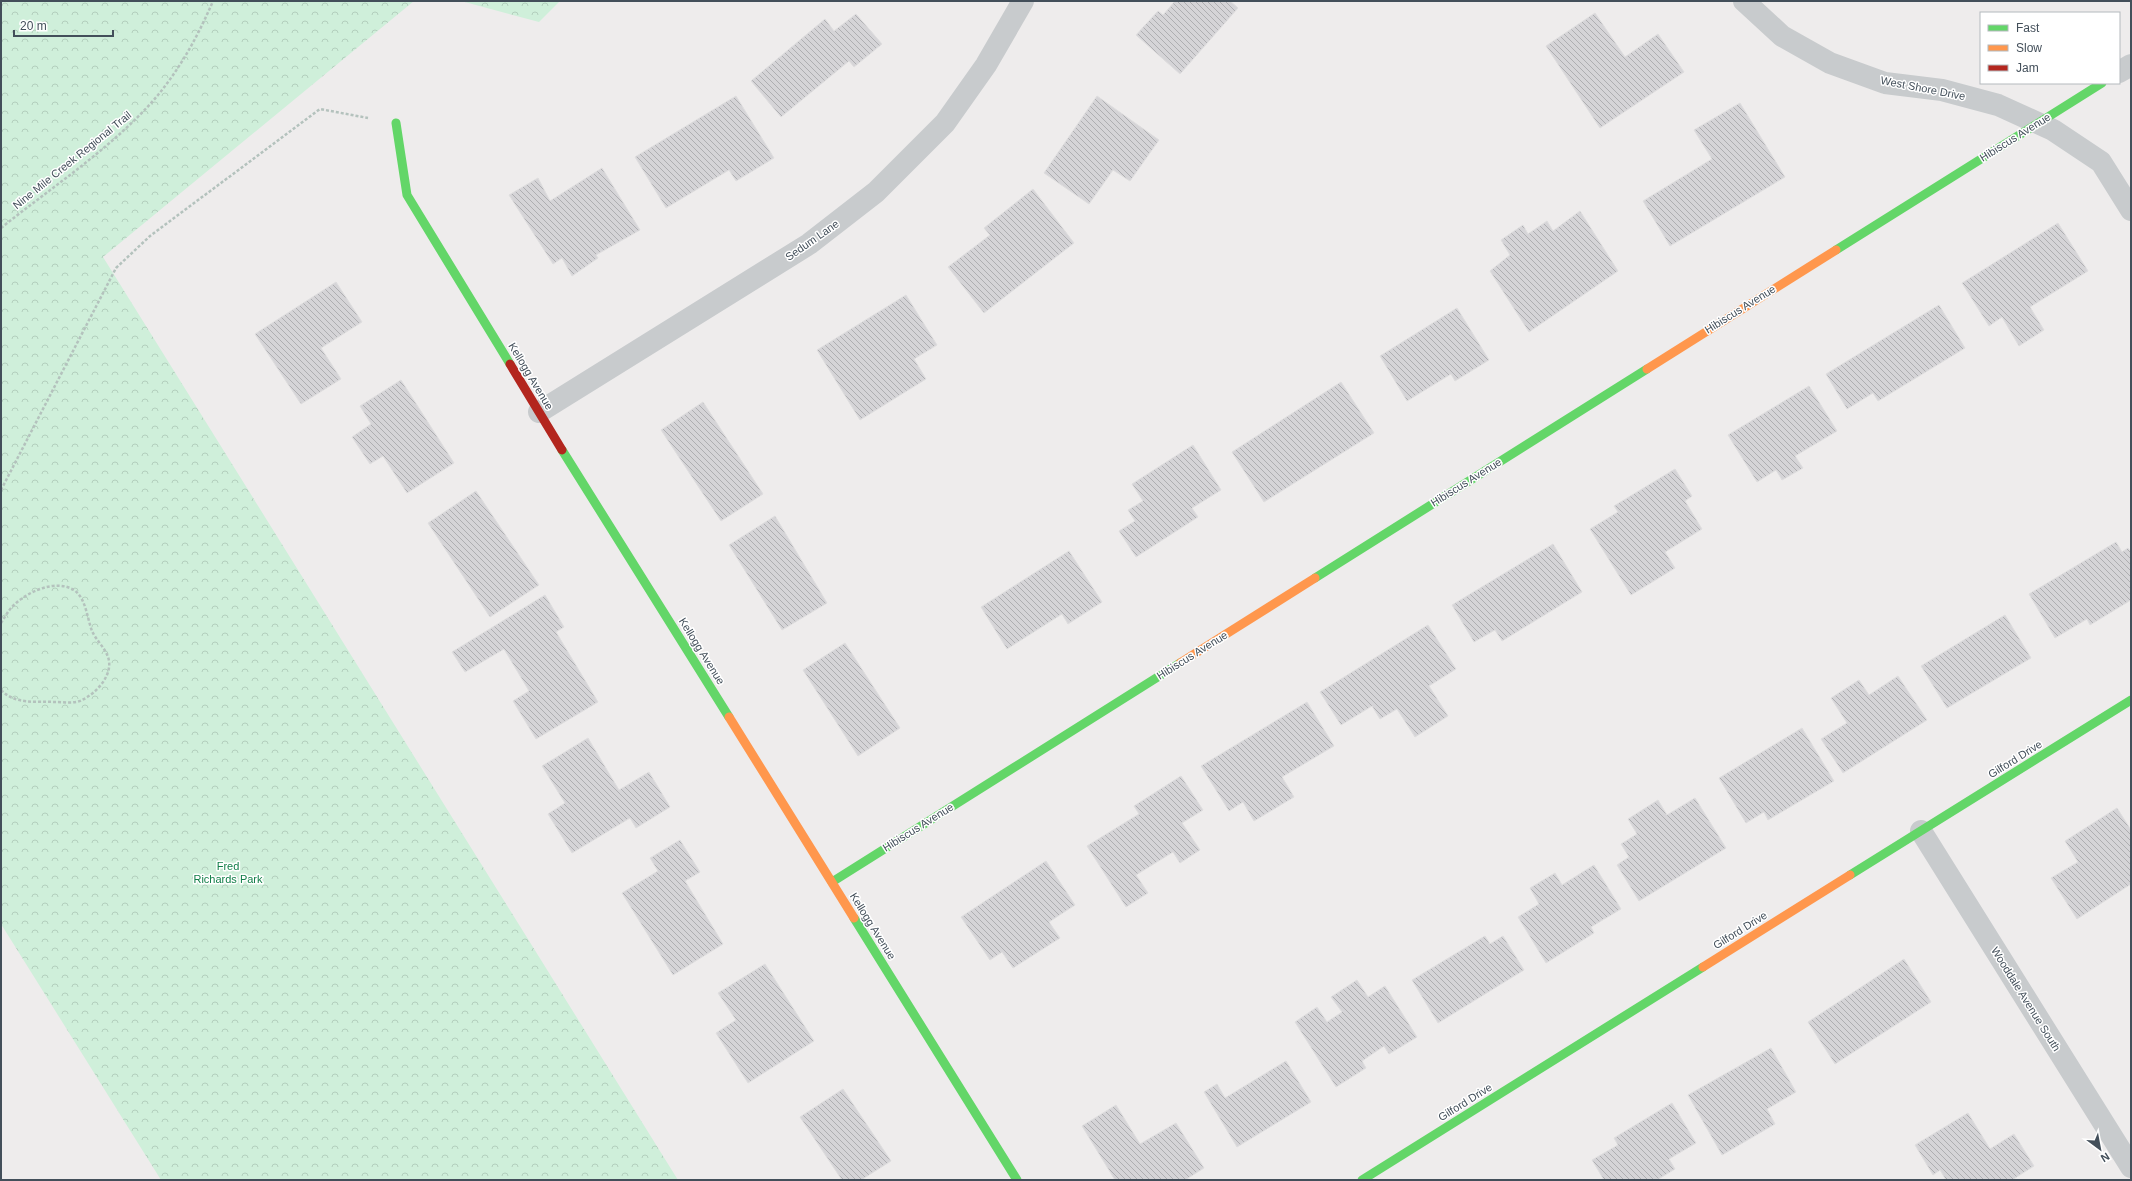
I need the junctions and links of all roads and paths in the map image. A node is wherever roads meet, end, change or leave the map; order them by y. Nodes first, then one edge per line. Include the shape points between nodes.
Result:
1 (213, 1) edge
2 (1023, 1) edge
3 (1744, 1) edge
4 (2131, 65) edge
5 (2120, 71) edge
6 (2100, 84) edge
7 (396, 123) joint
8 (2037, 123) junction
9 (2131, 210) edge
10 (1, 228) edge
11 (539, 412) junction
12 (1, 490) edge
13 (1, 624) edge
14 (1, 690) edge
15 (2131, 700) edge
16 (1921, 831) junction
17 (832, 882) junction
18 (2131, 1167) edge
19 (1017, 1180) edge
20 (1362, 1180) edge

1 - 10 path, Nine Mile Creek Regional Trail via 179,67 145,111
2 - 11 street, Sedum Lane via 986,65 944,123 876,192 809,244
3 - 8 street, West Shore Drive via 1782,36 1830,63 1885,83 1942,90 1998,105
4 - 5 street
6 - 8 street, Hibiscus Avenue
7 - 11 street, Kellogg Avenue via 407,194
7 - 12 path via 320,109 150,236 116,268
8 - 9 street, West Shore Drive via 2101,162
8 - 17 street, Hibiscus Avenue
11 - 17 street, Kellogg Avenue
13 - 14 path via 14,604 33,592 57,585 74,590 84,604 96,641 108,656 109,671 100,687 81,700 25,702 12,699
15 - 16 street, Gilford Drive
16 - 18 street, Wooddale Avenue South
16 - 20 street, Gilford Drive
17 - 19 street, Kellogg Avenue

